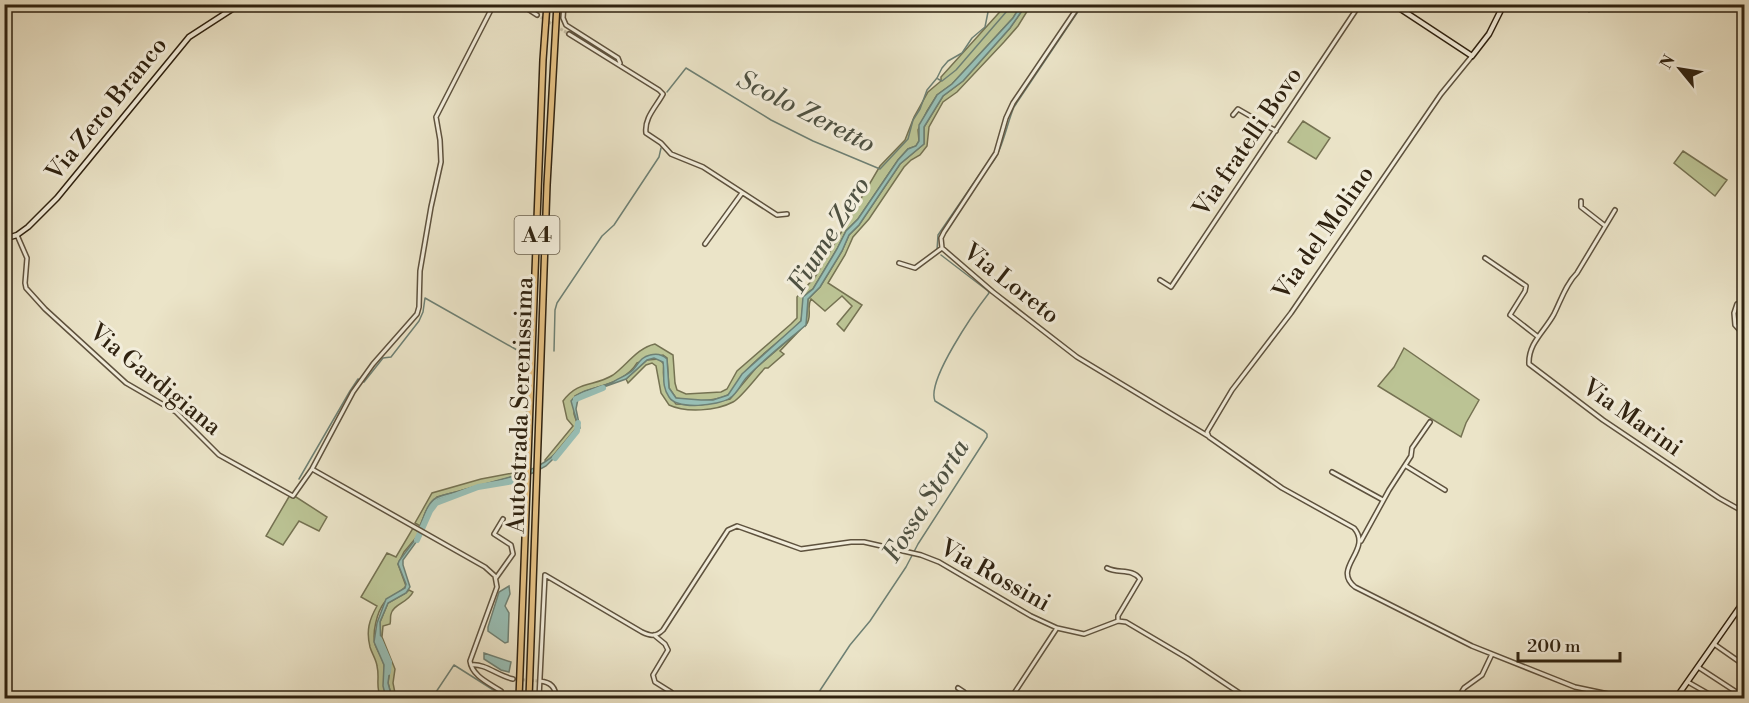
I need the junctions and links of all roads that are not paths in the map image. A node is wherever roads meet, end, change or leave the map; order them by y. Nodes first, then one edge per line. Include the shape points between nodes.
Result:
1 (240, 4) edge
2 (494, 4) edge
3 (520, 4) edge
4 (547, 4) edge
5 (557, 4) edge
6 (564, 4) edge
7 (1080, 4) edge
8 (1360, 4) edge
9 (1393, 4) edge
10 (1504, 4) edge
11 (537, 15) tunnel mouth
12 (569, 34) tunnel mouth
13 (1472, 56) junction
14 (621, 65) junction
15 (1233, 115) dead end
16 (1276, 131) junction
17 (742, 193) junction
18 (1581, 201) dead end
19 (1615, 210) dead end
20 (787, 213) dead end
21 (1604, 225) junction
22 (16, 235) junction
23 (4, 239) edge
24 (705, 244) dead end
25 (942, 248) junction
26 (1485, 258) dead end
27 (899, 263) dead end
28 (1160, 280) dead end
29 (1737, 304) dead end
30 (1744, 335) edge
31 (1537, 336) junction
32 (1430, 422) dead end
33 (1209, 437) junction
34 (1406, 466) junction
35 (312, 469) junction
36 (1332, 472) dead end
37 (1445, 490) dead end
38 (1383, 500) junction
39 (1744, 512) edge
40 (502, 519) dead end
41 (1361, 542) junction
42 (1107, 568) dead end
43 (495, 578) junction
44 (1009, 597) dead end
45 (1006, 602) junction
46 (1744, 602) edge
47 (1118, 621) junction
48 (1057, 628) junction
49 (654, 635) junction
50 (1714, 644) junction
51 (1492, 654) junction
52 (470, 665) junction
53 (1744, 665) edge
54 (1698, 667) junction
55 (513, 679) tunnel mouth
56 (540, 681) tunnel mouth
57 (1688, 682) junction
58 (958, 688) dead end
59 (671, 692) dead end
60 (1744, 697) edge
61 (496, 699) edge
62 (519, 699) edge
63 (529, 699) edge
64 (538, 699) edge
65 (556, 699) edge
66 (965, 699) edge
67 (1011, 699) edge
68 (1247, 699) edge
69 (1458, 699) edge
70 (1627, 699) edge
71 (1676, 699) edge
72 (1716, 699) edge

1 - 22 main road, Via Zero Branco via 189,37 57,198
2 - 35 street via 436,117 441,162 420,271 419,311 361,380
3 - 11 street
4 - 62 highway, Autostrada Serenissima / A4
5 - 63 highway, Autostrada Serenissima / A4 via 547,174
6 - 14 street via 566,25 618,58
7 - 25 street, Via Loreto via 1013,103 996,153 944,232
8 - 16 street, Via fratelli Bovo
9 - 13 main road
10 - 13 main road
12 - 14 street
13 - 33 street, Via del Molino via 1441,94 1291,313 1232,390 1207,432
14 - 17 street via 663,94 646,123 646,133 671,154 703,167
15 - 16 street via 1238,109
16 - 28 street, Via fratelli Bovo via 1171,288
17 - 20 street via 777,215
17 - 24 street
18 - 21 street via 1581,207
19 - 21 street, Via Marini
21 - 31 street, Via Marini via 1552,317
22 - 23 main road, Via Zero Branco
22 - 35 street, Via Gardigiana via 27,258 25,283 29,292 126,382 176,412 219,455 293,496
25 - 27 street via 915,268
25 - 33 street, Via Loreto via 1077,357
26 - 31 street via 1526,286 1510,315
29 - 30 street via 1735,325
31 - 39 street, Via Marini via 1529,364 1603,420
32 - 34 street via 1412,448
33 - 41 street via 1282,488 1354,528
34 - 37 street
34 - 38 street
35 - 43 street via 485,567
36 - 38 street
38 - 41 street
40 - 43 street via 494,534 511,545 513,554
41 - 51 street via 1348,567 1351,584
42 - 47 street via 1140,579
43 - 52 street via 497,587
44 - 45 street
45 - 48 street, Via Rossini
45 - 49 street, Via Rossini via 939,562 913,554 864,542 801,549 742,526 728,530 663,630
46 - 50 main road
47 - 48 street, Via Rossini via 1084,633
47 - 68 street via 1135,627
48 - 67 street, Via Rossini
49 - 59 street via 668,650 653,675 655,682
49 - 64 street via 642,632 545,575
50 - 53 street
50 - 54 main road
51 - 69 street via 1482,675 1464,688
51 - 70 street via 1575,687
52 - 55 street via 480,665
52 - 61 street via 476,674 501,691
54 - 57 main road
54 - 60 street
56 - 65 street via 554,688
57 - 71 main road
57 - 72 street
58 - 66 street

